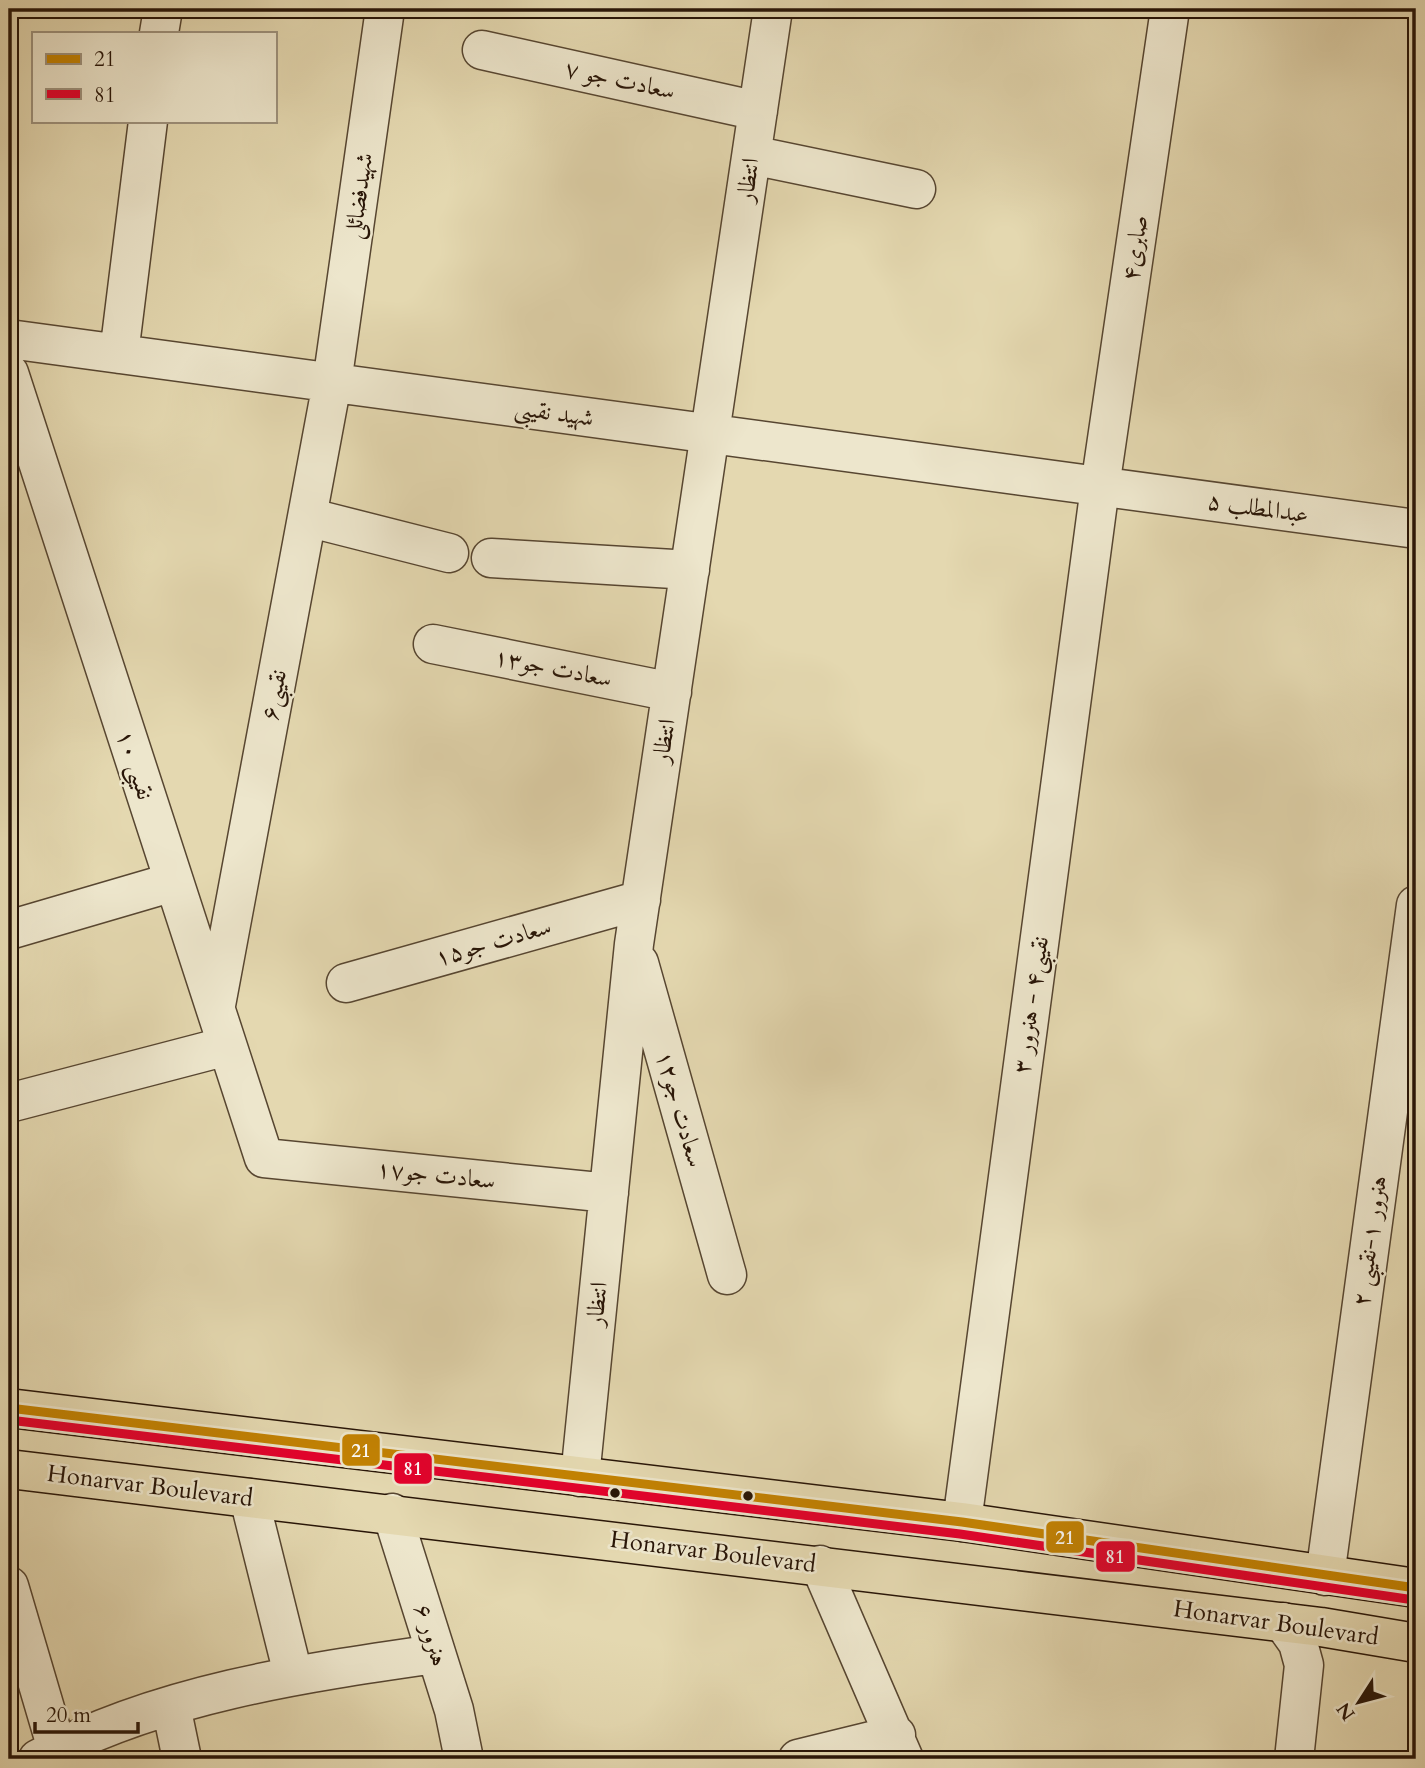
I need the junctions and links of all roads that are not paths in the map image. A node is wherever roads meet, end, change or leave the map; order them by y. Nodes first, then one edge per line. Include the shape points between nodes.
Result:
1 (163, 9) edge
2 (385, 9) edge
3 (773, 9) edge
4 (1170, 9) edge
5 (159, 32) edge
6 (482, 50) dead end
7 (758, 111) junction
8 (149, 122) edge
9 (751, 155) junction
10 (916, 189) dead end
11 (9, 339) edge
12 (119, 354) junction
13 (9, 373) edge
14 (332, 383) junction
15 (711, 434) junction
16 (1100, 487) junction
17 (307, 517) junction
18 (1416, 530) edge
19 (449, 552) dead end
20 (491, 558) dead end
21 (690, 570) junction
22 (433, 644) dead end
23 (672, 691) junction
24 (173, 882) junction
25 (640, 900) junction
26 (1416, 905) edge
27 (9, 930) edge
28 (634, 944) junction
29 (346, 983) dead end
30 (216, 1007) junction
31 (227, 1046) junction
32 (9, 1103) edge
33 (264, 1158) joint
34 (608, 1193) junction
35 (727, 1275) dead end
36 (9, 1408) edge
37 (172, 1428) junction
38 (9, 1469) edge
39 (580, 1476) junction
40 (163, 1488) junction
41 (249, 1498) junction
42 (392, 1513) junction
43 (962, 1522) junction
44 (820, 1565) junction
45 (1325, 1576) junction
46 (9, 1586) edge
47 (1416, 1588) edge
48 (1283, 1622) junction
49 (1377, 1636) junction
50 (1416, 1643) edge
51 (435, 1654) junction
52 (1416, 1659) edge
53 (293, 1674) junction
54 (171, 1706) junction
55 (900, 1747) edge
56 (47, 1754) edge
57 (182, 1759) edge
58 (464, 1759) edge
59 (798, 1759) edge
60 (1294, 1759) edge

1 - 5 street
2 - 14 street, شهیدفضائلی
3 - 7 street, انتظار
4 - 16 street, صابری۴
6 - 7 street, سعادت جو ۷
7 - 9 street, انتظار
8 - 12 street
9 - 10 street
9 - 15 street, انتظار
11 - 12 street, شهید نقیبی
12 - 14 street, شهید نقیبی
13 - 24 street, نقیبی ۱۰
14 - 15 street, شهید نقیبی
14 - 17 street, نقیبی۶
15 - 16 street, شهید نقیبی
15 - 21 street, انتظار
16 - 18 street, عبدالمطلب ۵
16 - 43 street, نقیبی۴ - هنرور ۳
17 - 19 street
17 - 30 street, نقیبی۶
20 - 21 street
21 - 23 street, انتظار
22 - 23 street, سعادت جو۱۳
23 - 25 street, انتظار
24 - 27 street
24 - 30 street, نقیبی ۱۰
25 - 28 street, انتظار
25 - 29 street, سعادت جو۱۵
26 - 45 street, هنرور ۱-نقیبی ۲
28 - 34 street, انتظار
28 - 35 street, سعادت جو۱۲
30 - 31 street, نقیبی ۱۰
31 - 32 street
31 - 33 street, نقیبی ۱۰
33 - 34 street, سعادت جو۱۷
34 - 39 street, انتظار
36 - 37 main road
37 - 39 main road
37 - 40 main road
38 - 40 main road, Honarvar Boulevard
39 - 43 main road
40 - 41 main road, Honarvar Boulevard
41 - 42 main road, Honarvar Boulevard
41 - 53 street
42 - 44 main road, Honarvar Boulevard
42 - 51 street, هنرور ۶
43 - 45 main road
44 - 48 main road, Honarvar Boulevard
44 - 55 street
45 - 47 main road
46 - 56 street
48 - 49 main road, Honarvar Boulevard
48 - 60 street via 1304,1665
49 - 50 main road, Honarvar Boulevard
49 - 52 main road
51 - 53 street
51 - 58 street, هنرور ۶
53 - 54 street
54 - 56 street
54 - 57 street
55 - 59 street

